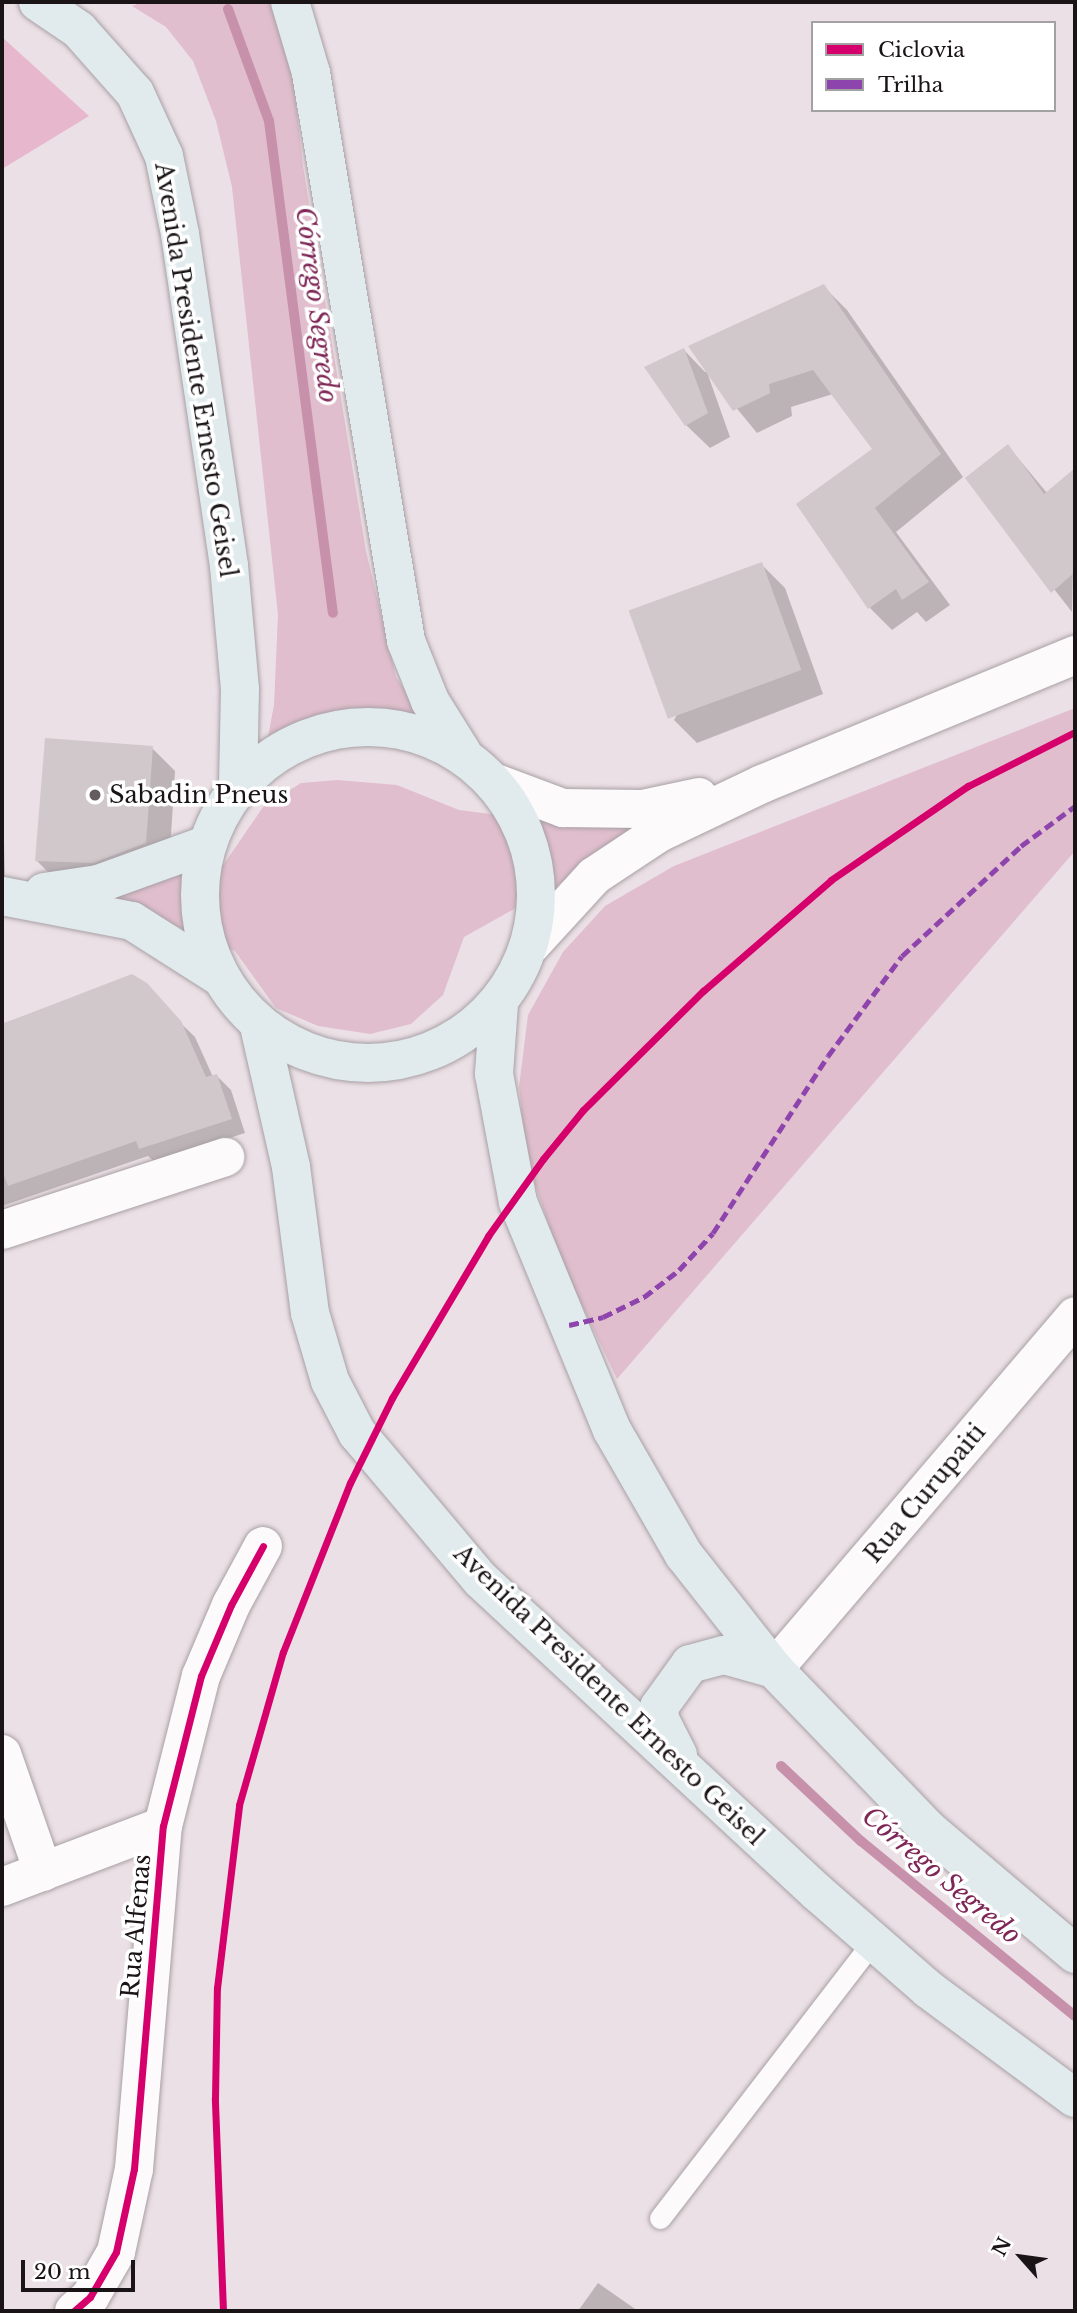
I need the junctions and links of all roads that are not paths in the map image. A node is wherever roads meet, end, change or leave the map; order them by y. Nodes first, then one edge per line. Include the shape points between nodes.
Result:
1 (38, 2) edge
2 (290, 2) edge
3 (1075, 655) edge
4 (464, 756) junction
5 (496, 783) junction
6 (762, 784) junction
7 (238, 786) junction
8 (206, 845) junction
9 (6, 897) edge
10 (531, 945) junction
11 (217, 975) junction
12 (499, 1004) junction
13 (259, 1026) junction
14 (225, 1157) dead end
15 (2, 1230) edge
16 (1075, 1316) edge
17 (263, 1546) dead end
18 (774, 1669) junction
19 (2, 1754) edge
20 (687, 1771) junction
21 (163, 1826) junction
22 (43, 1872) junction
23 (2, 1887) edge
24 (873, 1941) junction
25 (1075, 1954) edge
26 (1075, 2098) edge
27 (660, 2218) dead end
28 (74, 2311) edge

1 - 7 main road, Avenida Presidente Ernesto Geisel via 79,30 135,93 164,156 229,566 240,690
2 - 4 main road via 311,73 406,641 430,701
3 - 6 street
4 - 5 main road
4 - 7 main road via 419,731 354,724 289,743
5 - 6 street via 563,808 629,809
5 - 10 main road via 519,815 538,879
6 - 10 street via 659,833 594,876
7 - 8 main road
8 - 9 main road via 98,884
8 - 11 main road via 198,911
9 - 11 main road via 132,921
10 - 12 main road
11 - 13 main road
12 - 13 main road via 447,1045 384,1065 317,1058
12 - 18 main road via 494,1074 518,1202 612,1430 684,1555
13 - 20 main road, Avenida Presidente Ernesto Geisel via 289,1156 310,1313 330,1381 357,1433 481,1580
14 - 15 street
16 - 18 street, Rua Curupaiti
17 - 21 street, Rua Alfenas via 201,1676
18 - 20 main road via 724,1655 690,1664 676,1678 659,1707 660,1720
18 - 25 main road via 929,1830
19 - 22 street
20 - 24 main road, Avenida Presidente Ernesto Geisel
21 - 22 street
21 - 28 street, Rua Alfenas via 134,2169 116,2252 90,2297
22 - 23 street
24 - 26 main road, Avenida Presidente Ernesto Geisel via 928,1989
24 - 27 lane

